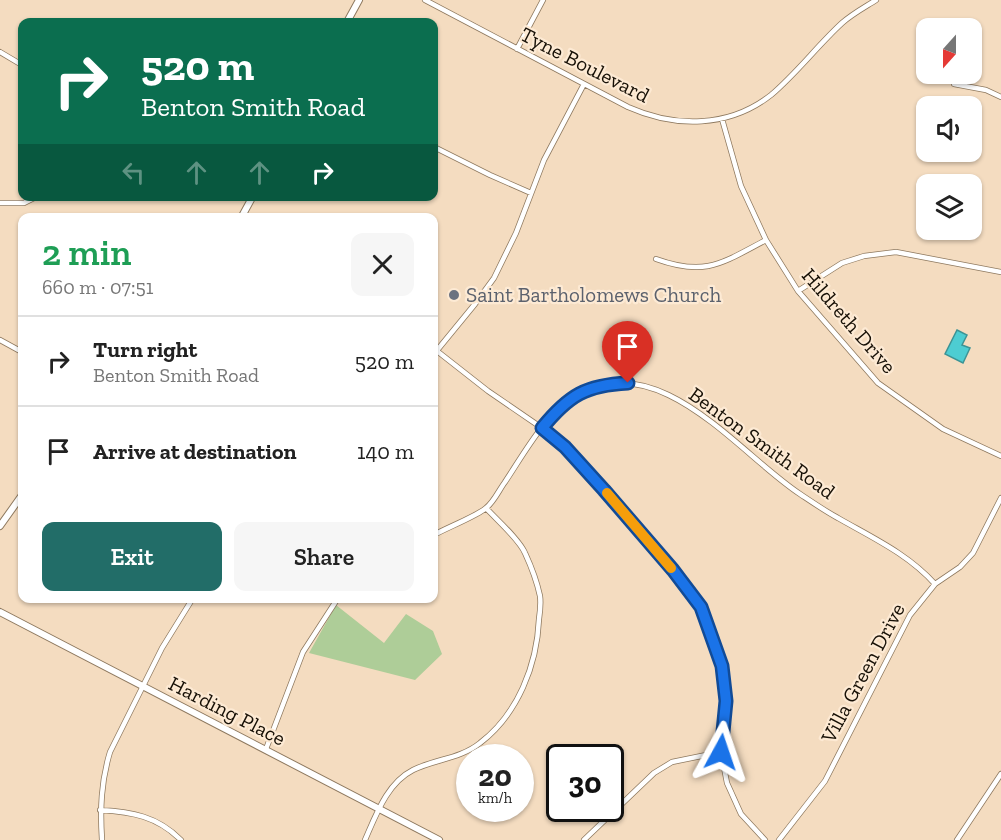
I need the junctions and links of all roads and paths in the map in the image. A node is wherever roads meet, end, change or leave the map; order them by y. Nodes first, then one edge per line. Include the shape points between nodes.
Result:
1 (359, 0) edge
2 (425, 0) edge
3 (543, 0) edge
4 (876, 0) edge
5 (349, 18) edge
6 (517, 49) junction
7 (0, 52) edge
8 (18, 63) edge
9 (584, 84) junction
10 (954, 84) dead end
11 (1001, 97) edge
12 (722, 119) junction
13 (438, 149) edge
14 (531, 193) junction
15 (25, 201) edge
16 (0, 203) edge
17 (766, 240) junction
18 (656, 259) dead end
19 (1001, 272) edge
20 (798, 291) junction
21 (0, 340) edge
22 (438, 348) edge
23 (18, 350) edge
24 (438, 354) edge
25 (542, 428) junction
26 (1001, 456) edge
27 (1001, 498) edge
28 (18, 501) edge
29 (486, 508) junction
30 (0, 526) edge
31 (438, 533) edge
32 (935, 584) junction
33 (190, 603) edge
34 (335, 603) edge
35 (0, 612) edge
36 (143, 686) junction
37 (266, 749) junction
38 (721, 752) junction
39 (1001, 774) edge
40 (379, 808) junction
41 (100, 810) junction
42 (102, 840) edge
43 (181, 840) edge
44 (365, 840) edge
45 (439, 840) edge
46 (584, 840) edge
47 (765, 840) edge
48 (779, 840) edge
49 (957, 840) edge

1 - 5 main road
2 - 6 street, Tyne Boulevard
3 - 6 street
4 - 12 street, Tyne Boulevard via 844,21 771,94
6 - 9 street, Tyne Boulevard
7 - 8 street
9 - 12 street, Tyne Boulevard via 655,118 681,122
9 - 14 street
10 - 11 street
12 - 17 street, Hildreth Drive via 741,186
13 - 14 street
14 - 22 street via 494,278
15 - 16 street
17 - 18 street via 709,267 687,268
17 - 20 street, Hildreth Drive
19 - 20 street via 896,252 842,263
20 - 26 street, Hildreth Drive via 878,383 943,429
21 - 23 street
24 - 25 street
25 - 29 street, Benton Smith Road
25 - 32 street, Benton Smith Road via 577,395 604,384 628,383 671,396 713,423 790,487 891,547 921,568
25 - 38 street via 604,490 701,607 722,666 726,701
27 - 32 street, Villa Green Drive via 973,553
28 - 30 main road
29 - 31 street, Benton Smith Road
29 - 40 street via 524,550 540,597 539,634 530,672 516,703 480,744 396,781
32 - 48 street, Villa Green Drive via 910,615 825,781
33 - 36 street
34 - 37 street via 303,652
35 - 36 main road, Harding Place
36 - 37 main road, Harding Place
36 - 41 street via 110,752
37 - 40 main road, Harding Place
38 - 46 street via 672,762 654,772
38 - 47 street via 727,783 741,814
39 - 49 street
40 - 44 street
40 - 45 main road, Harding Place
41 - 42 street
41 - 43 street via 146,816

